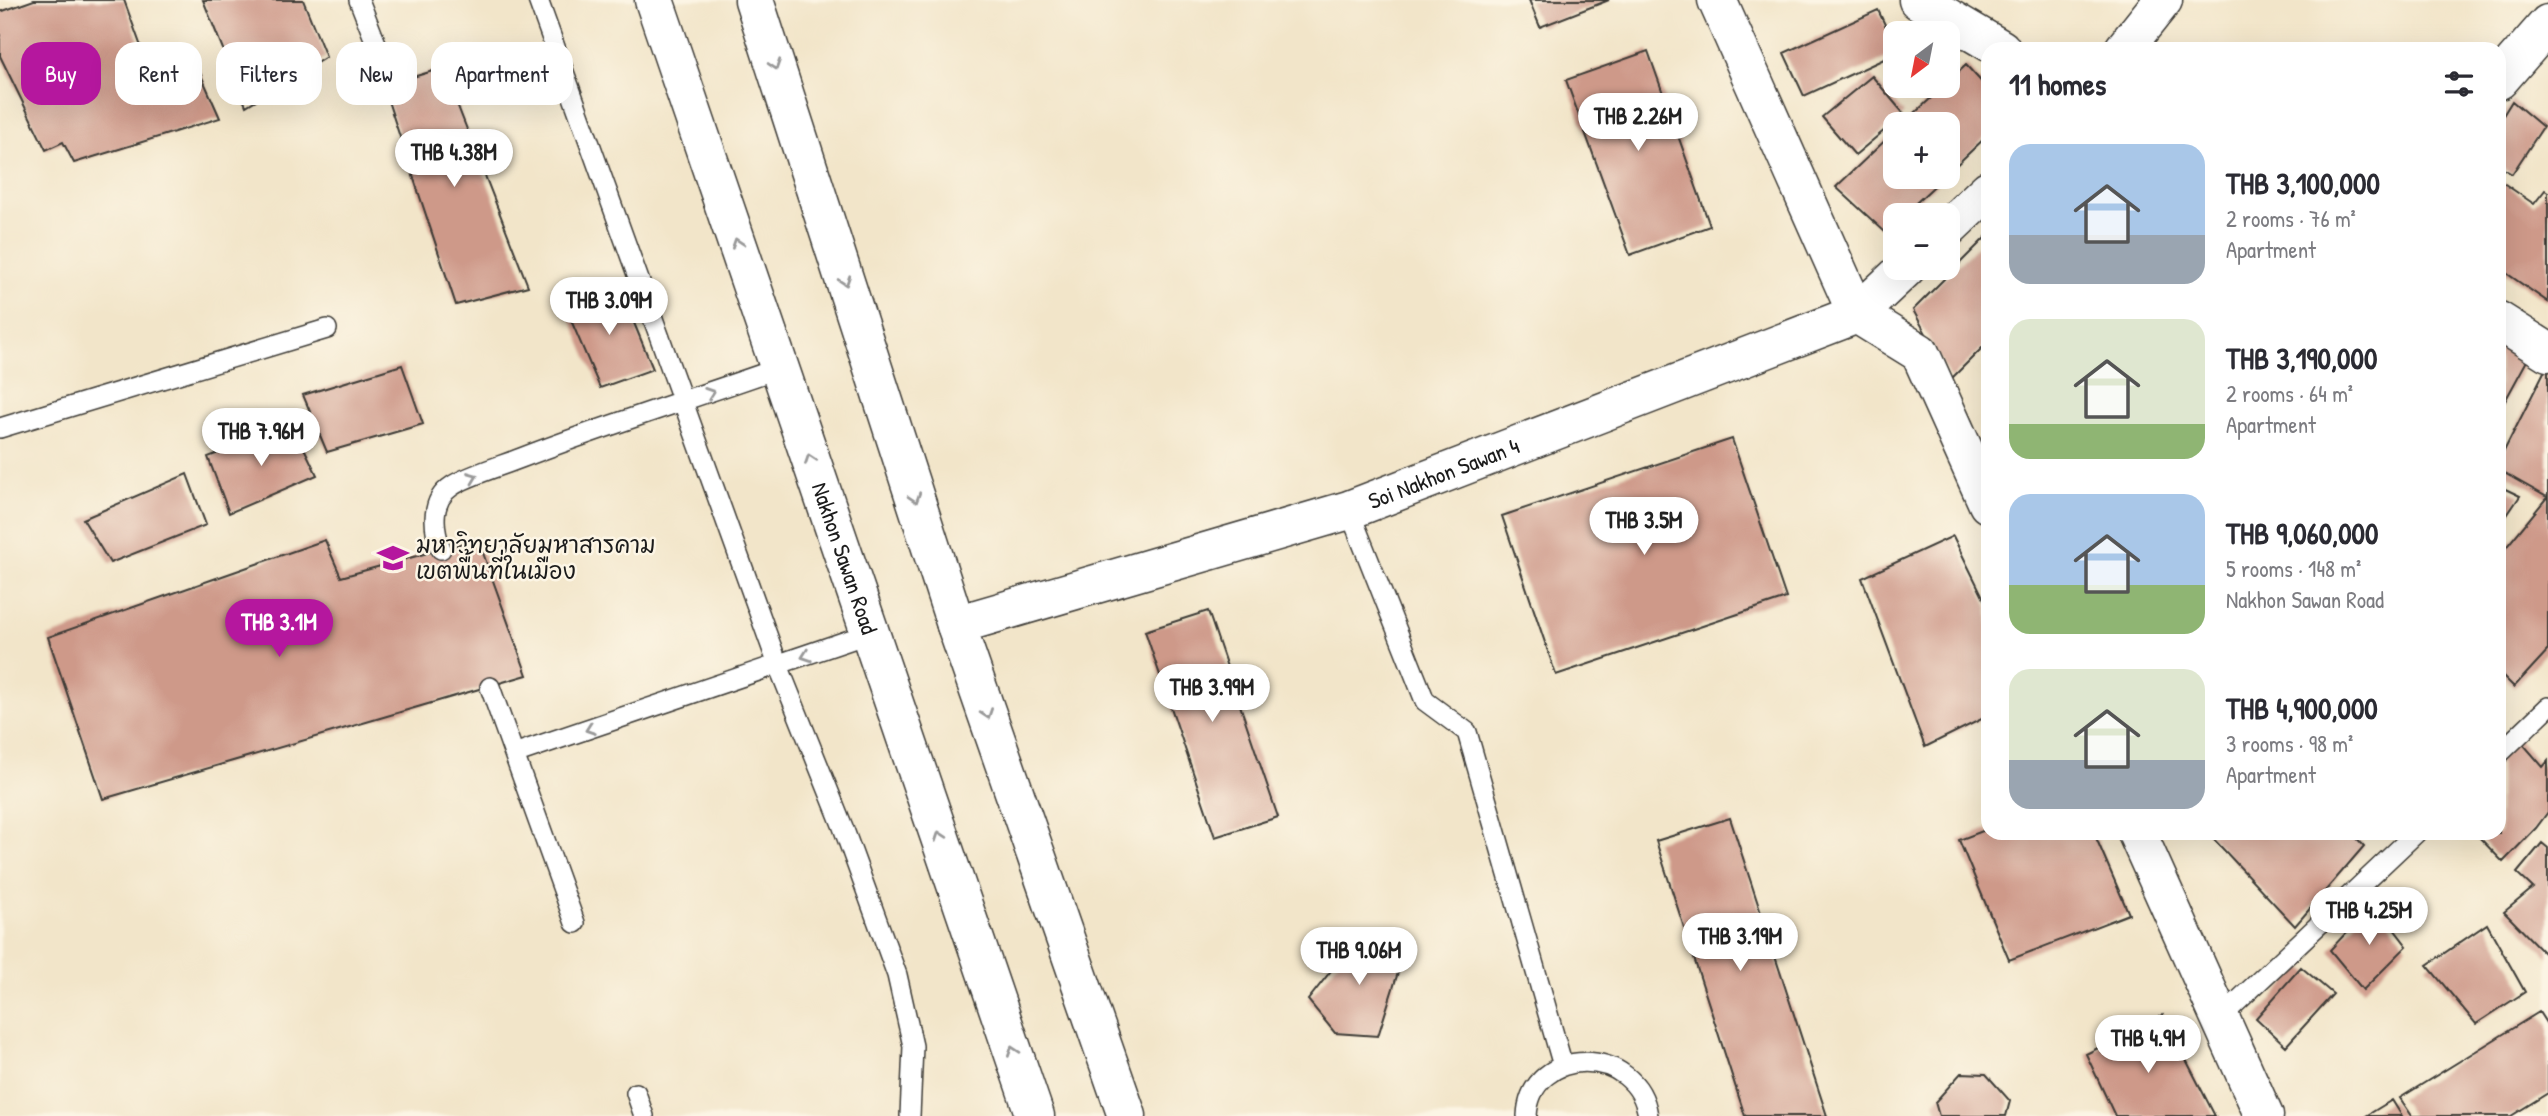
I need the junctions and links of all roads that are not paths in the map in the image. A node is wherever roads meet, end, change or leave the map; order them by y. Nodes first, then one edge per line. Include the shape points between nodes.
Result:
1 (359, 0) edge
2 (538, 0) edge
3 (654, 0) edge
4 (754, 0) edge
5 (1717, 0) edge
6 (1919, 0) edge
7 (2163, 0) edge
8 (2548, 24) edge
9 (375, 42) edge
10 (1989, 42) edge
11 (2130, 42) edge
12 (2506, 72) edge
13 (1981, 197) edge
14 (1960, 217) edge
15 (1893, 280) edge
16 (1857, 314) junction
17 (2506, 325) edge
18 (327, 330) dead end
19 (2548, 352) edge
20 (779, 368) junction
21 (684, 402) junction
22 (0, 428) edge
23 (1981, 489) edge
24 (1349, 510) junction
25 (441, 549) dead end
26 (956, 625) junction
27 (870, 633) junction
28 (778, 665) junction
29 (491, 687) dead end
30 (2548, 707) edge
31 (2506, 747) edge
32 (514, 754) junction
33 (2140, 840) edge
34 (2409, 840) edge
35 (575, 923) dead end
36 (2220, 1018) junction
37 (1563, 1066) junction
38 (636, 1093) dead end
39 (644, 1116) edge
40 (910, 1116) edge
41 (1035, 1116) edge
42 (1127, 1116) edge
43 (1527, 1116) edge
44 (1648, 1116) edge
45 (2264, 1116) edge

1 - 9 lane
2 - 21 lane
20 -> 3 main road, Nakhon Sawan Road
4 -> 26 main road
5 - 16 main road
6 - 10 main road
7 - 11 main road
8 - 12 main road
13 - 14 main road
15 - 16 main road, Soi Nakhon Sawan 4
16 - 23 main road via 1920,354
16 - 24 main road, Soi Nakhon Sawan 4
17 - 19 main road
18 - 22 lane
21 -> 20 lane
27 -> 20 main road, Nakhon Sawan Road
25 -> 21 lane via 435,515 437,504 451,486
21 - 28 lane
24 - 26 main road, Soi Nakhon Sawan 4
24 - 37 lane via 1425,701 1467,732
26 -> 42 main road
27 -> 28 lane
41 -> 27 main road, Nakhon Sawan Road
28 -> 32 lane
28 - 40 lane via 897,975 913,1046
29 - 32 lane
30 - 31 lane
32 - 35 lane
33 - 36 main road
34 - 36 lane
36 - 45 main road
37 - 43 lane via 1546,1076 1534,1091
37 - 44 lane via 1583,1061 1604,1063 1623,1072 1637,1086
38 - 39 lane

